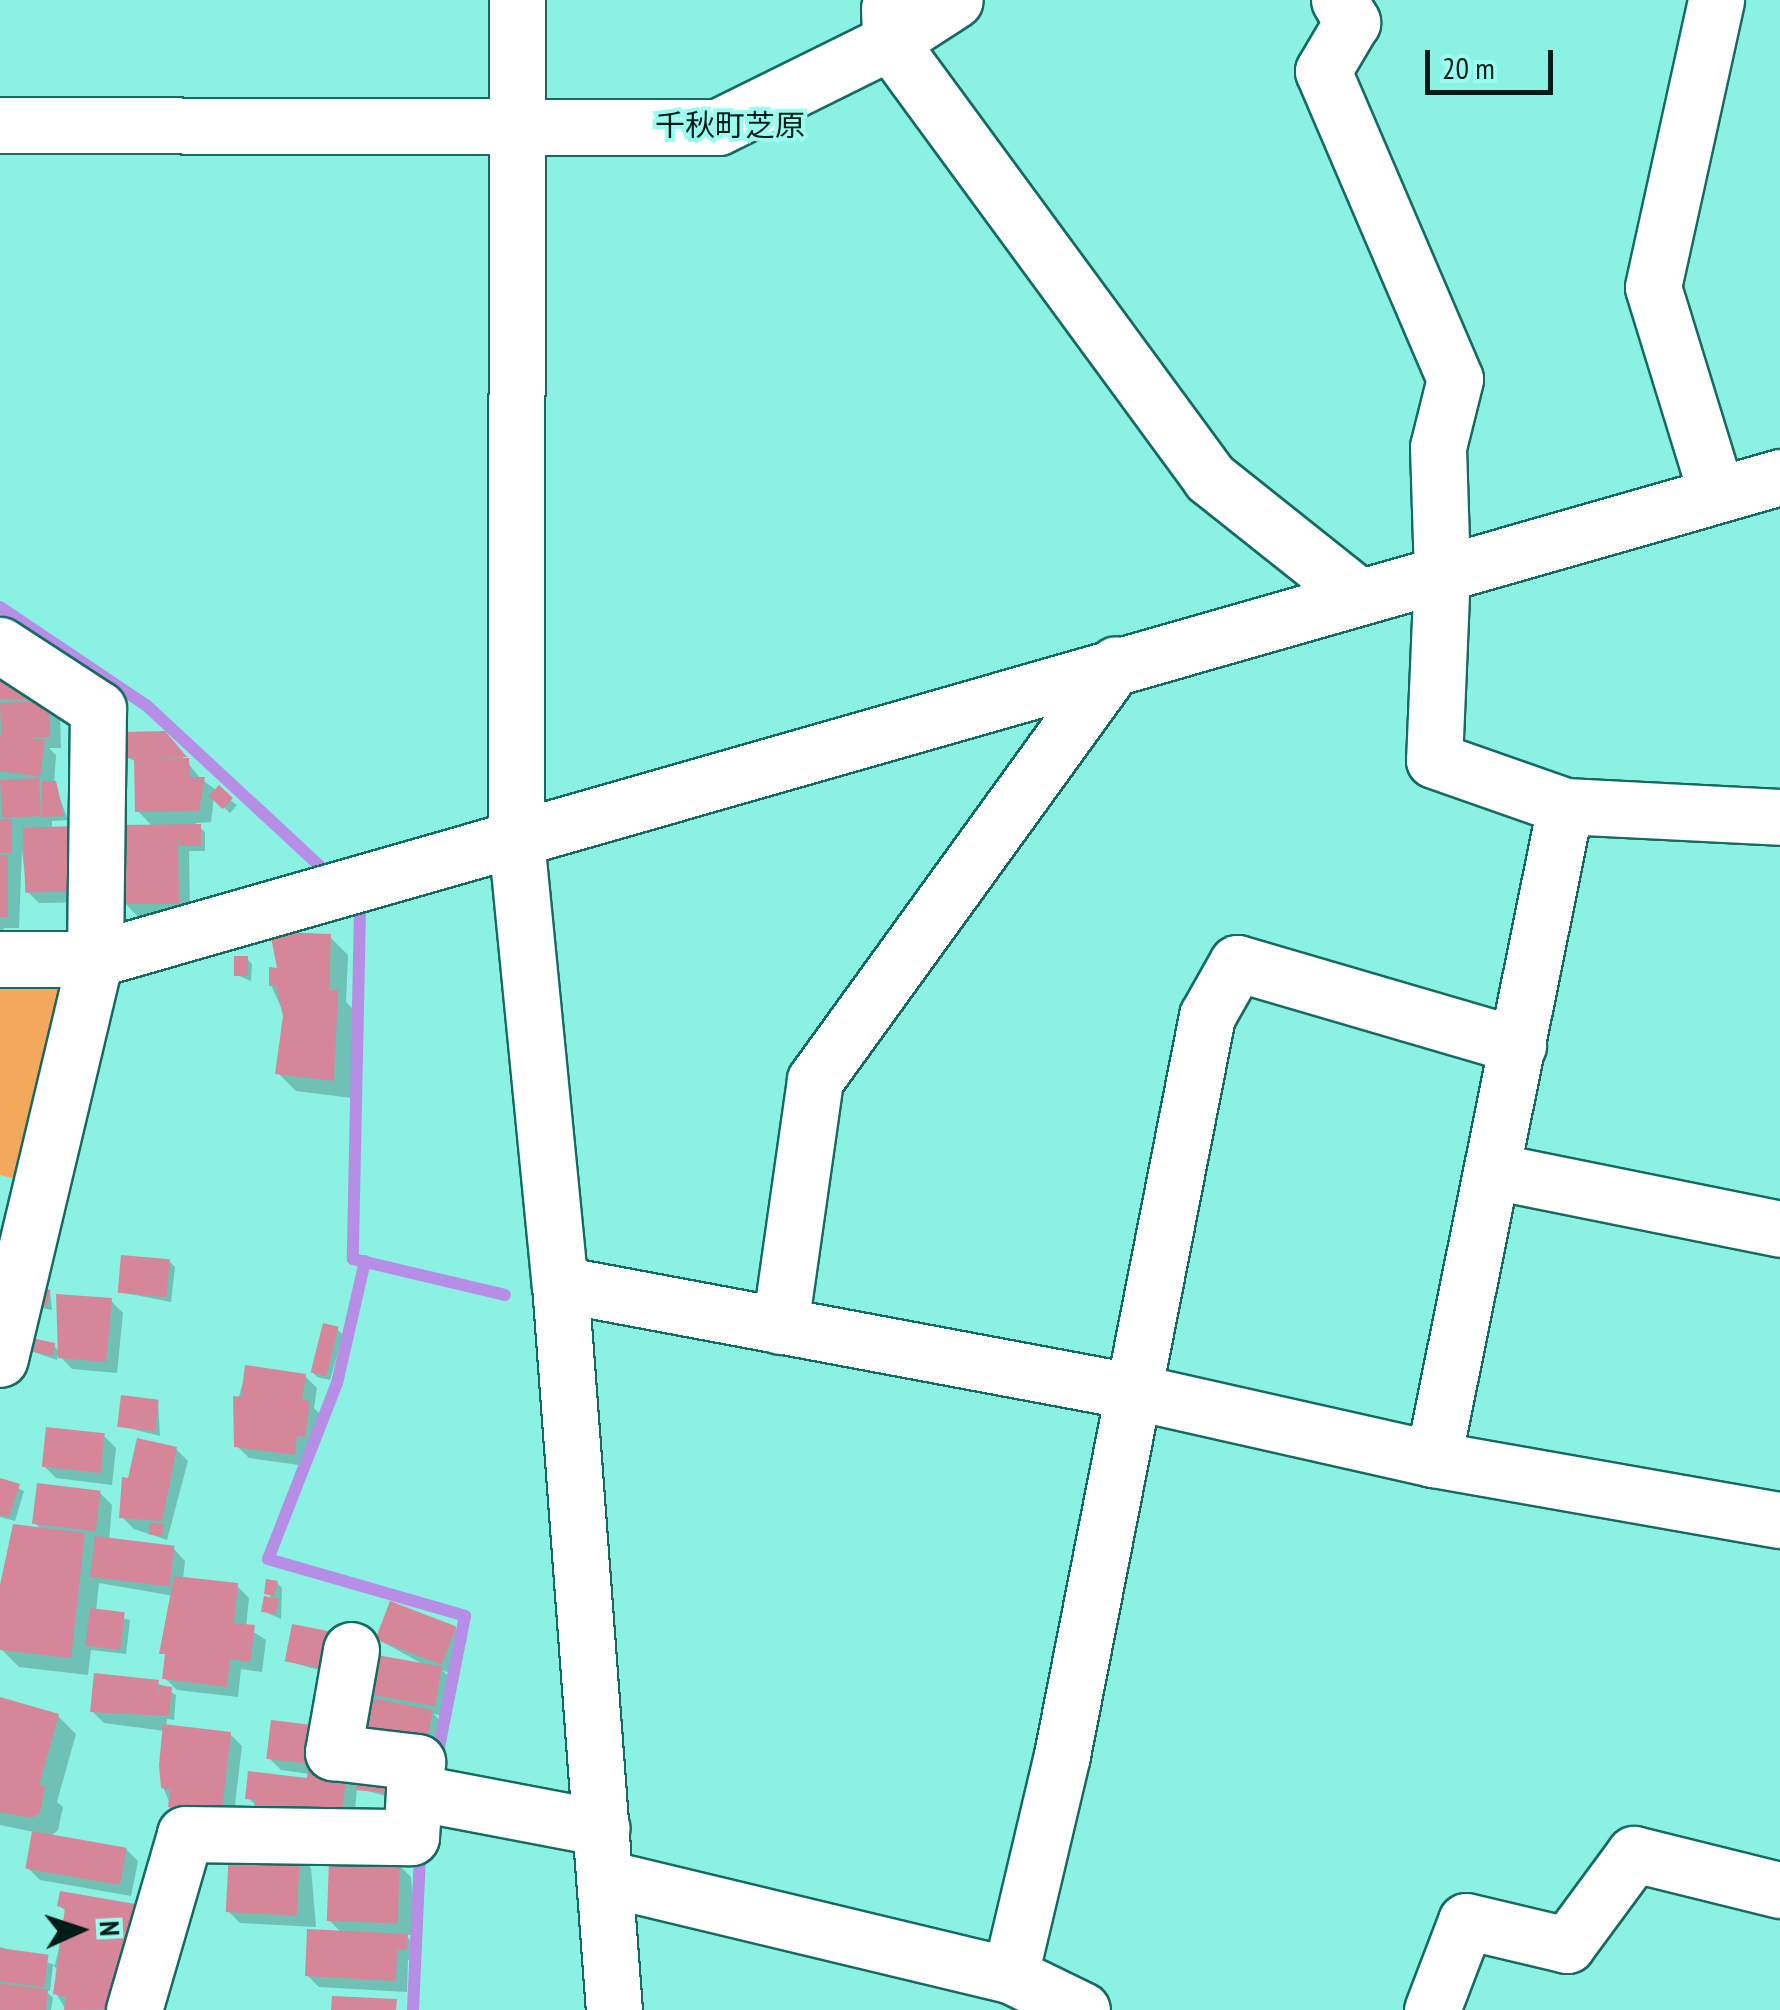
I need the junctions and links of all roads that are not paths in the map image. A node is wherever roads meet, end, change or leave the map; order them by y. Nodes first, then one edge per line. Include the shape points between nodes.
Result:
1 (517, 0) edge
2 (955, 0) edge
3 (1339, 0) edge
4 (1716, 0) edge
5 (889, 21) edge
6 (517, 124) junction
7 (0, 126) edge
8 (1780, 477) edge
9 (1716, 492) junction
10 (1442, 570) junction
11 (1357, 595) junction
12 (0, 644) edge
13 (1116, 664) junction
14 (1564, 806) junction
15 (1780, 817) edge
16 (516, 839) junction
17 (0, 959) edge
18 (95, 959) junction
19 (1518, 1045) junction
20 (1493, 1171) junction
21 (1780, 1229) edge
22 (560, 1284) junction
23 (780, 1326) junction
24 (0, 1358) edge
25 (1136, 1392) junction
26 (1433, 1459) junction
27 (1780, 1520) edge
28 (352, 1650) dead end
29 (414, 1792) junction
30 (603, 1853) junction
31 (1780, 1890) edge
32 (1010, 1975) junction
33 (134, 2010) edge
34 (614, 2010) edge
35 (1082, 2010) edge
36 (1432, 2010) edge

1 - 6 street
2 - 5 street
3 - 10 street via 1352,22 1322,72 1454,379 1438,447
4 - 9 street via 1652,286
5 - 6 street via 718,127
5 - 11 street via 1210,478
6 - 7 street
6 - 16 street
8 - 9 street
9 - 10 street
10 - 11 street
10 - 14 street via 1434,760
11 - 13 street
12 - 18 street via 98,709
13 - 16 street
13 - 23 street via 815,1080
14 - 15 street
14 - 19 street
16 - 18 street
16 - 22 street
17 - 18 street
18 - 24 street
19 - 20 street
19 - 25 street via 1237,962 1207,1016
20 - 21 street
20 - 26 street
22 - 23 street
22 - 30 street
23 - 25 street
25 - 26 street
25 - 32 street
26 - 27 street
28 - 29 street via 333,1752 417,1762
29 - 30 street
29 - 33 street via 411,1837 185,1834
30 - 32 street
30 - 34 street
31 - 36 street via 1634,1854 1567,1945 1466,1921
32 - 35 street

